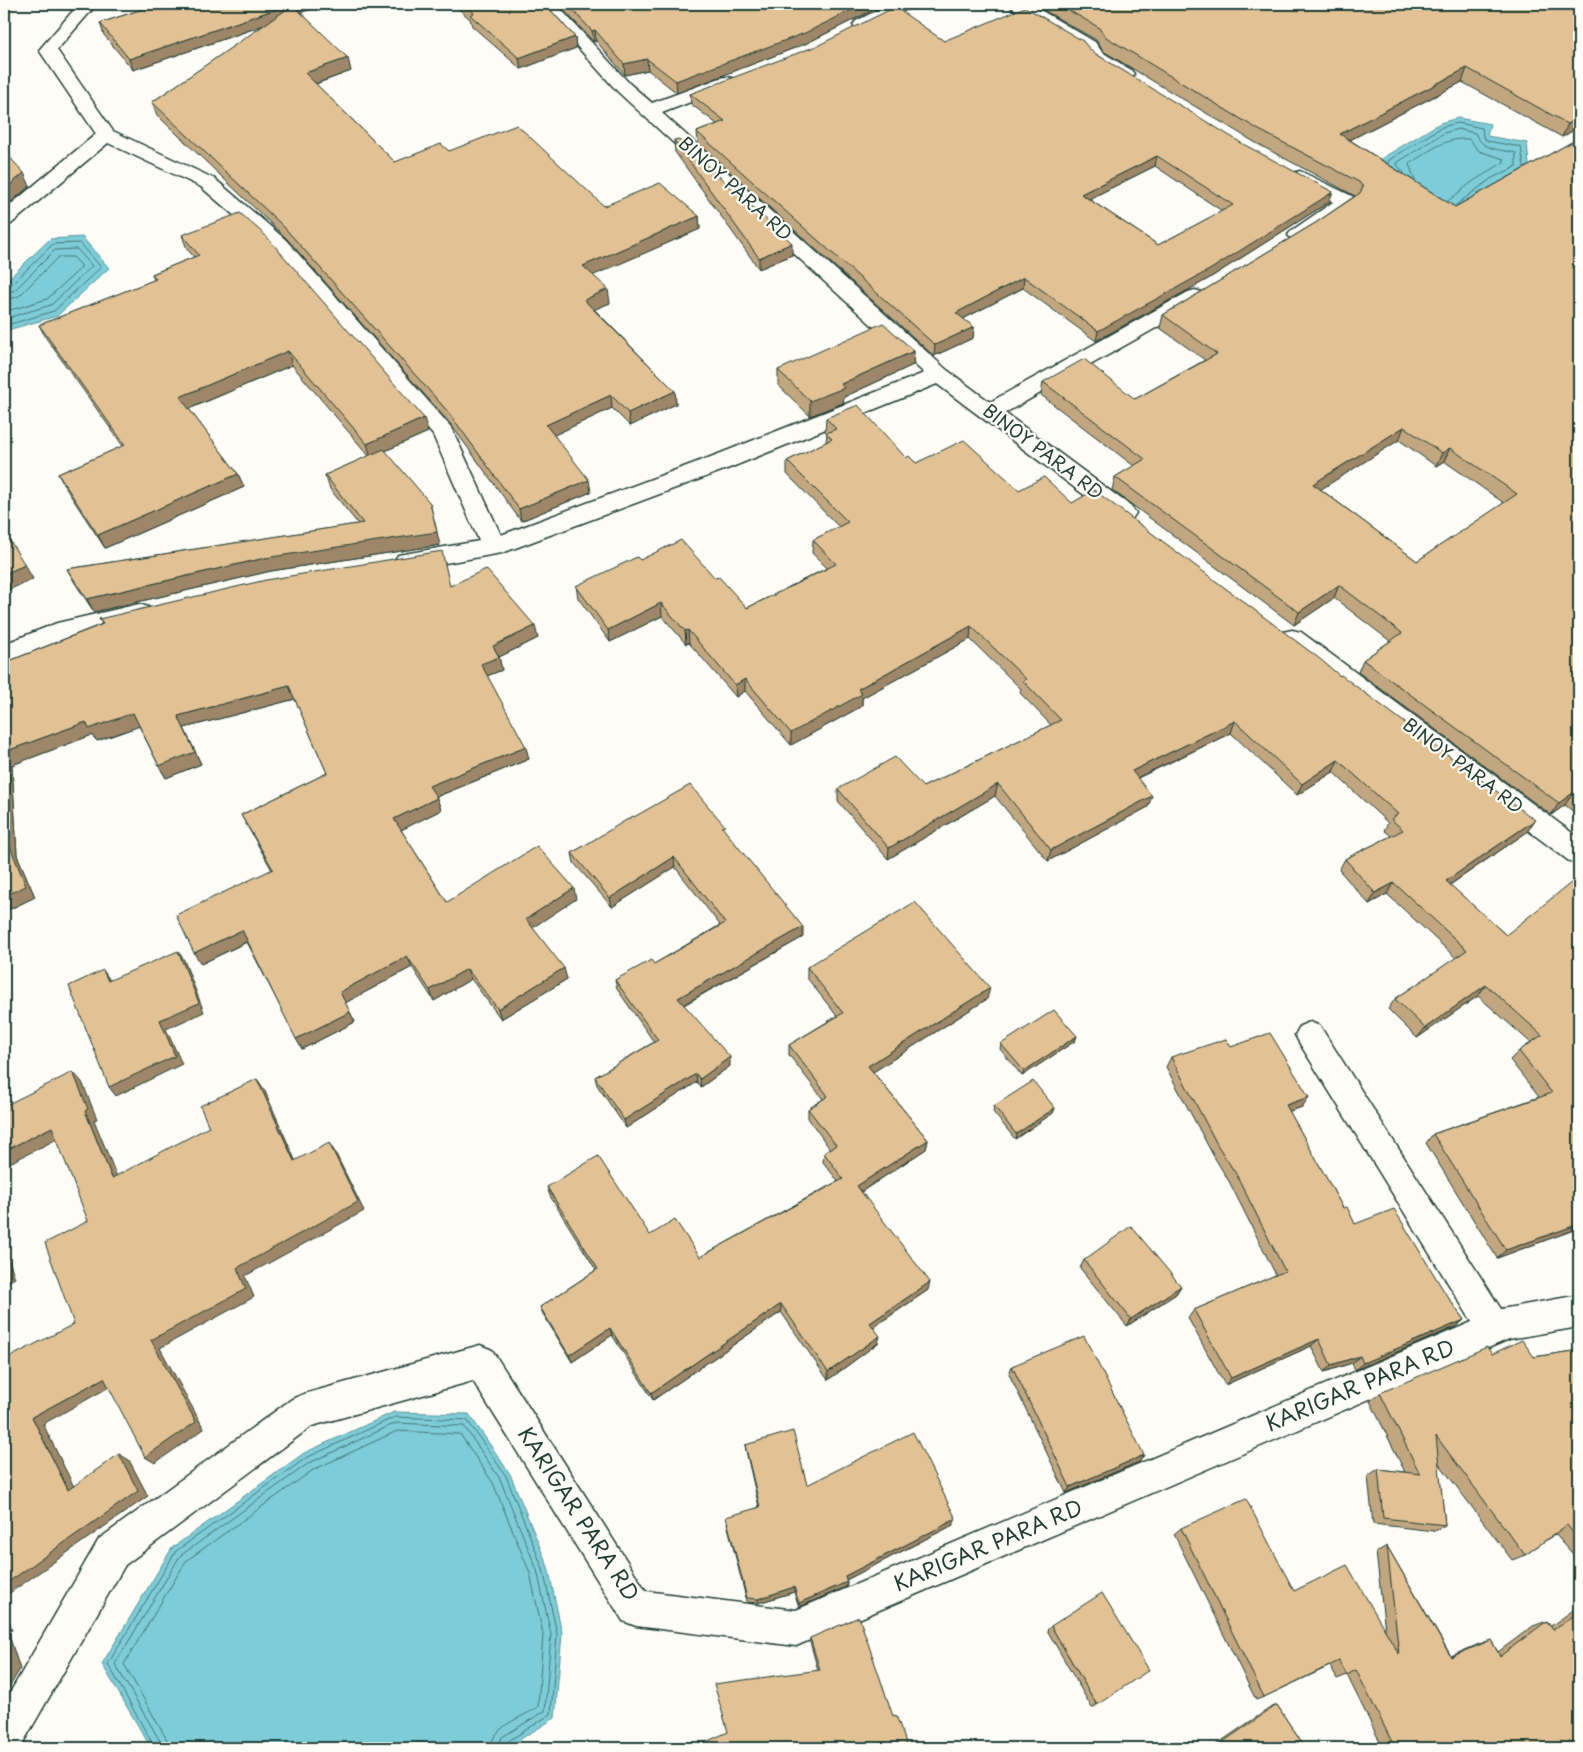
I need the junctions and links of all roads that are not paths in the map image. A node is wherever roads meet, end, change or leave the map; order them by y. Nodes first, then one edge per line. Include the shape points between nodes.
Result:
1 (88, 4) edge
2 (547, 4) edge
3 (903, 4) edge
4 (1018, 4) edge
5 (1575, 4) edge
6 (1579, 21) edge
7 (847, 33) edge
8 (740, 77) edge
9 (1143, 85) edge
10 (650, 111) junction
11 (106, 136) junction
12 (1281, 167) edge
13 (4, 220) edge
14 (1286, 242) edge
15 (1210, 289) edge
16 (939, 375) junction
17 (989, 412) junction
18 (1140, 525) edge
19 (494, 547) junction
20 (388, 564) edge
21 (159, 608) edge
22 (1276, 627) edge
23 (4, 654) edge
24 (1579, 853) edge
25 (1310, 1035) dead end
26 (1579, 1312) edge
27 (1495, 1329) junction
28 (4, 1739) edge

1 - 11 street via 48,50
2 - 10 street, BINOY PARA RD via 624,88
3 - 7 street
4 - 9 street via 1089,46 1096,56
5 - 6 street via 1562,12
8 - 10 street
10 - 16 street, BINOY PARA RD
11 - 13 street
11 - 19 street via 208,183 279,244 443,432
12 - 14 street via 1347,201
15 - 17 street
16 - 17 street, BINOY PARA RD
16 - 19 street via 724,461
17 - 18 street, BINOY PARA RD
19 - 20 street
21 - 23 street via 57,632
22 - 24 street, BINOY PARA RD
25 - 27 street
26 - 27 street, KARIGAR PARA RD via 1508,1323
27 - 28 street, KARIGAR PARA RD via 796,1628 636,1608 480,1362 304,1411 112,1552

